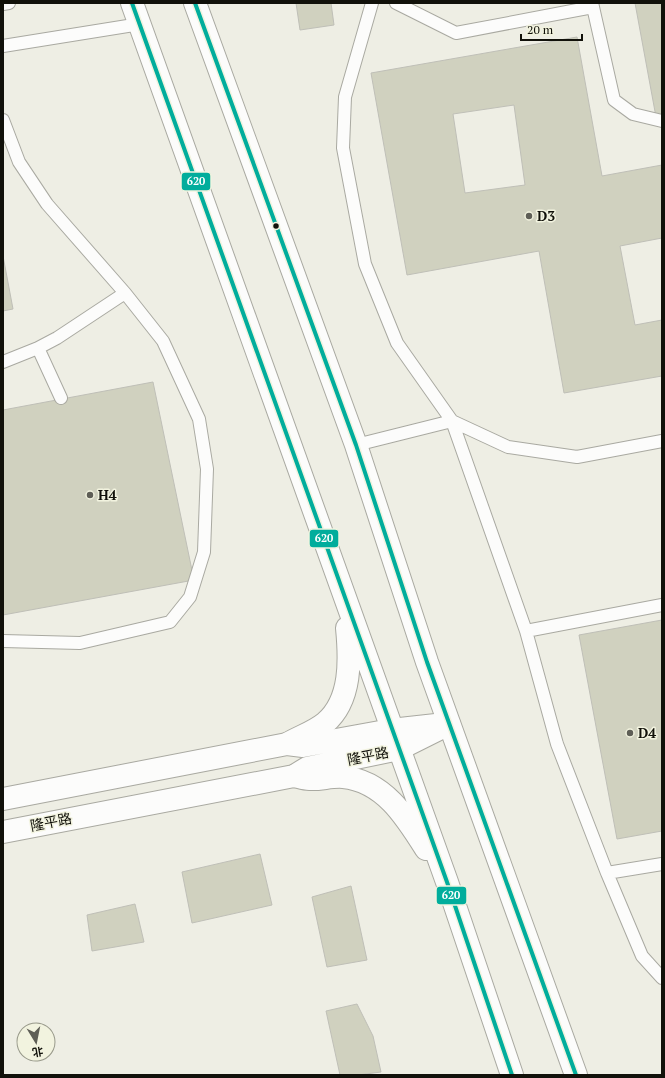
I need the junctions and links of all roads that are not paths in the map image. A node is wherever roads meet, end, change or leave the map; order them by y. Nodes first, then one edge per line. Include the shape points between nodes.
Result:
1 (9, 3) edge
2 (132, 3) edge
3 (195, 3) edge
4 (372, 3) edge
5 (396, 3) edge
6 (3, 4) edge
7 (592, 5) edge
8 (140, 24) junction
9 (3, 46) edge
10 (3, 120) edge
11 (662, 121) edge
12 (125, 293) junction
13 (38, 348) junction
14 (3, 362) edge
15 (61, 398) dead end
16 (452, 421) junction
17 (662, 442) edge
18 (356, 445) junction
19 (344, 597) junction
20 (662, 605) edge
21 (526, 631) junction
22 (3, 641) edge
23 (449, 724) junction
24 (395, 740) junction
25 (287, 744) junction
26 (294, 776) junction
27 (3, 799) edge
28 (3, 832) edge
29 (662, 864) edge
30 (607, 873) junction
31 (447, 882) junction
32 (662, 978) edge
33 (512, 1075) edge
34 (576, 1075) edge

1 - 6 lane
2 - 8 main road
3 - 18 main road
4 - 16 lane via 345,97 343,148 365,264 397,343
5 - 7 lane via 456,33
7 - 11 lane via 614,100 633,114
8 - 9 lane
8 - 19 main road
10 - 12 lane via 19,162 47,204
12 - 13 lane
12 - 22 lane via 163,341 199,419 208,469 204,552 190,597 170,622 80,643
13 - 14 lane
13 - 15 lane
16 - 17 lane via 508,447 576,456
16 - 18 lane
16 - 21 lane
18 - 23 main road
19 - 24 main road
19 - 25 main road via 349,655 346,688 342,699 326,722
20 - 21 lane
21 - 30 lane via 557,744
23 - 24 main road, 隆平路
23 - 34 main road
24 - 25 main road, 隆平路 via 303,746
24 - 26 main road, 隆平路 via 307,768
24 - 31 main road
25 - 27 main road, 隆平路
26 - 28 main road, 隆平路
26 - 31 main road via 309,779 328,776 354,779 380,790 392,801 413,829
29 - 30 lane
30 - 32 lane via 642,956
31 - 33 main road

